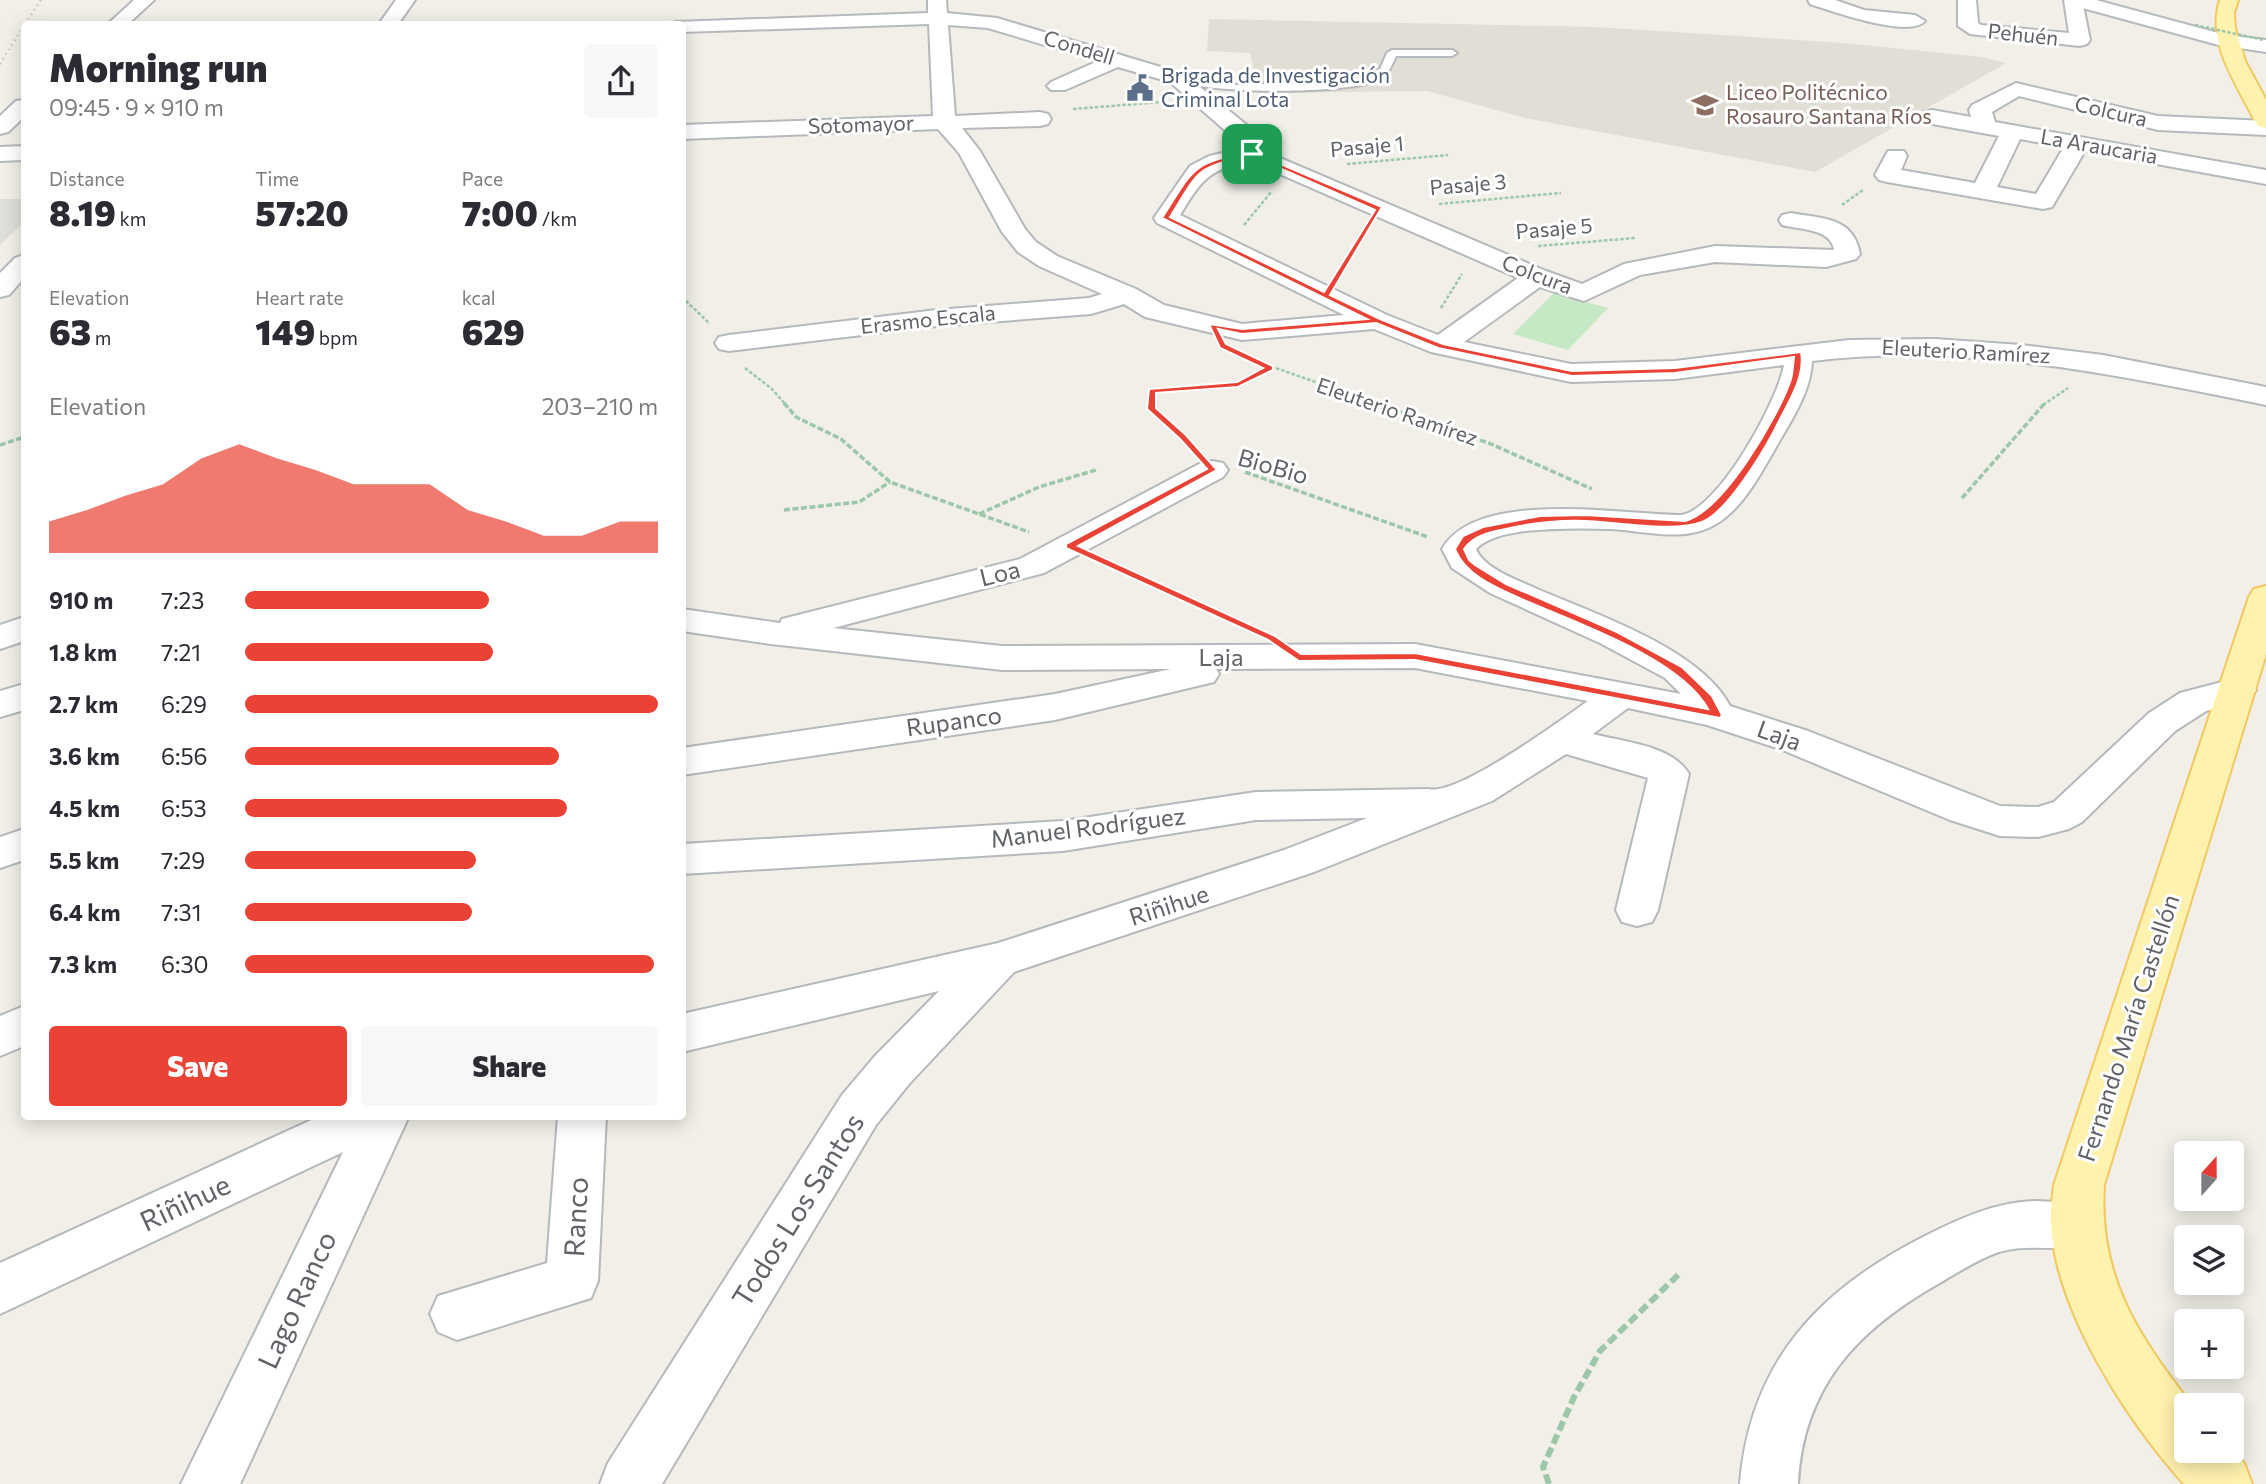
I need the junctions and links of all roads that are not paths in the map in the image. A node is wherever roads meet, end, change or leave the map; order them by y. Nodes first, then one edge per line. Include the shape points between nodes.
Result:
1 (145, 0) edge
2 (406, 0) edge
3 (1817, 0) edge
4 (1967, 0) edge
5 (2074, 0) edge
6 (2230, 0) edge
7 (938, 9) edge
8 (120, 21) edge
9 (390, 21) edge
10 (1915, 21) dead end
11 (686, 26) edge
12 (2226, 41) junction
13 (2265, 43) edge
14 (1452, 53) dead end
15 (1117, 60) junction
16 (1177, 78) junction
17 (1058, 86) dead end
18 (21, 109) edge
19 (1932, 117) dead end
20 (1040, 118) dead end
21 (2266, 121) edge
22 (944, 122) junction
23 (1984, 126) junction
24 (0, 127) edge
25 (2266, 128) edge
26 (2013, 131) junction
27 (686, 132) edge
28 (2078, 143) junction
29 (21, 153) edge
30 (0, 154) edge
31 (1252, 154) junction
32 (1891, 165) road end
33 (2266, 177) edge
34 (1983, 190) junction
35 (1791, 220) dead end
36 (21, 266) edge
37 (1537, 278) junction
38 (0, 289) edge
39 (21, 295) edge
40 (1127, 295) junction
41 (0, 296) edge
42 (1377, 321) junction
43 (1431, 342) junction
44 (729, 343) road end
45 (1798, 354) junction
46 (2266, 396) edge
47 (1212, 470) road end
48 (2266, 597) edge
49 (686, 621) edge
50 (21, 629) edge
51 (771, 633) junction
52 (0, 638) edge
53 (1219, 658) junction
54 (2237, 690) junction
55 (1621, 695) junction
56 (21, 697) edge
57 (0, 705) edge
58 (1716, 715) junction
59 (1562, 739) junction
60 (686, 761) edge
61 (1451, 802) junction
62 (21, 845) edge
63 (0, 853) edge
64 (686, 859) edge
65 (1637, 910) dead end
66 (998, 960) junction
67 (21, 1026) edge
68 (686, 1032) edge
69 (0, 1037) edge
70 (361, 1120) edge
71 (383, 1120) edge
72 (582, 1120) edge
73 (2076, 1226) junction
74 (0, 1289) edge
75 (457, 1314) dead end
76 (2174, 1428) edge
77 (2204, 1463) edge
78 (210, 1484) edge
79 (629, 1484) edge
80 (1769, 1484) edge
81 (2223, 1484) edge

1 - 8 street
2 - 9 street
3 - 10 street via 1861,15
4 - 5 street, Pehuén via 1968,26 1999,34 2080,40
5 - 12 street
6 - 12 main road via 2222,22
7 - 11 street, Condell
7 - 15 street, Condell
7 - 22 street
12 - 13 street
12 - 21 main road
14 - 16 lane via 1392,53 1375,78 1342,86 1236,88
15 - 16 street, Condell
15 - 17 street
16 - 31 street, Condell via 1251,140 1257,148
18 - 24 street
19 - 23 street, La Araucaria
20 - 22 street, Sotomayor
22 - 27 street, Sotomayor
22 - 40 street, Eleuterio Ramírez via 969,151 1027,247 1048,261
23 - 25 street, Colcura via 1980,110 2016,89 2158,123
23 - 26 street, La Araucaria
26 - 28 street, La Araucaria
26 - 34 street
28 - 33 street, La Araucaria
28 - 34 street via 2043,202
29 - 30 street
31 - 37 street, Colcura
31 - 42 street via 1215,160 1196,170 1166,218
32 - 34 street
35 - 37 street, Colcura via 1835,229 1845,241 1847,254 1826,259 1715,254 1633,269 1584,292
36 - 38 street
37 - 43 street
39 - 41 street
40 - 42 street, Eleuterio Ramírez via 1155,311 1242,332
40 - 44 street, Erasmo Escala via 1091,306 937,318
42 - 43 street, Eleuterio Ramírez
43 - 45 street, Eleuterio Ramírez via 1572,373 1675,370
45 - 46 street, Eleuterio Ramírez via 1875,347 2021,353
45 - 58 street via 1795,378 1749,467 1702,520 1685,524 1540,519 1486,530 1467,538 1460,549 1464,561 1502,586 1613,635 1678,670 1708,699
47 - 51 street, Loa via 1032,566
48 - 54 main road, Fernando María Castellón
49 - 51 street, Laja
50 - 52 street
51 - 53 street, Laja via 1002,658
53 - 55 street, Laja via 1415,656
53 - 60 street, Rupanco via 1201,674 1055,707
54 - 58 street, Laja via 2175,712 2068,812 2055,819 2018,823 1981,817 1794,740
54 - 73 main road, Fernando María Castellón via 2079,1185
55 - 58 street, Laja
55 - 59 street, Riñihue
56 - 57 street
59 - 61 street, Riñihue via 1502,778
59 - 65 street via 1657,765 1669,774
61 - 64 street, Manuel Rodríguez via 1256,806 1063,836
61 - 66 street, Riñihue via 1287,866
62 - 63 street
66 - 68 street, Riñihue
66 - 79 street, Todos Los Santos via 859,1110
67 - 69 street
70 - 74 street, Riñihue
71 - 78 street, Lago Ranco
72 - 75 street, Ranco via 572,1280
73 - 76 main road, Fernando María Castellón via 2099,1307 2121,1352
73 - 80 street via 2032,1224 1989,1231 1918,1265 1845,1318 1793,1386 1778,1428
77 - 81 main road

